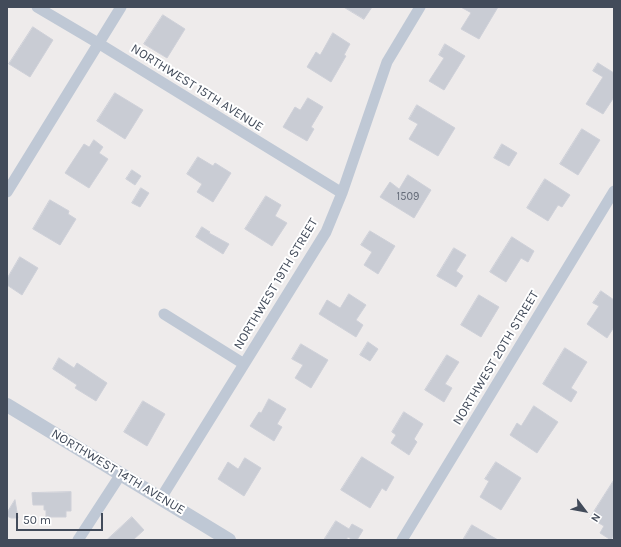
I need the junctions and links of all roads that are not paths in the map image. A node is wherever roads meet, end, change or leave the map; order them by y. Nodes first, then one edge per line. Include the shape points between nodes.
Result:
1 (37, 7) edge
2 (121, 7) edge
3 (420, 7) edge
4 (98, 43) junction
5 (614, 191) edge
6 (7, 192) edge
7 (342, 193) junction
8 (164, 314) dead end
9 (244, 364) junction
10 (7, 405) edge
11 (120, 474) junction
12 (161, 498) junction
13 (78, 540) edge
14 (229, 540) edge
15 (402, 540) edge

1 - 4 street, NORTHWEST 15TH AVENUE
2 - 4 street
3 - 7 street, NORTHWEST 19TH STREET via 387,62
4 - 6 street
4 - 7 street, NORTHWEST 15TH AVENUE
5 - 15 street, NORTHWEST 20TH STREET
7 - 9 street, NORTHWEST 19TH STREET via 326,232
8 - 9 street
9 - 12 street, NORTHWEST 19TH STREET
10 - 11 street, NORTHWEST 14TH AVENUE
11 - 12 street, NORTHWEST 14TH AVENUE
11 - 13 street
12 - 14 street, NORTHWEST 14TH AVENUE

